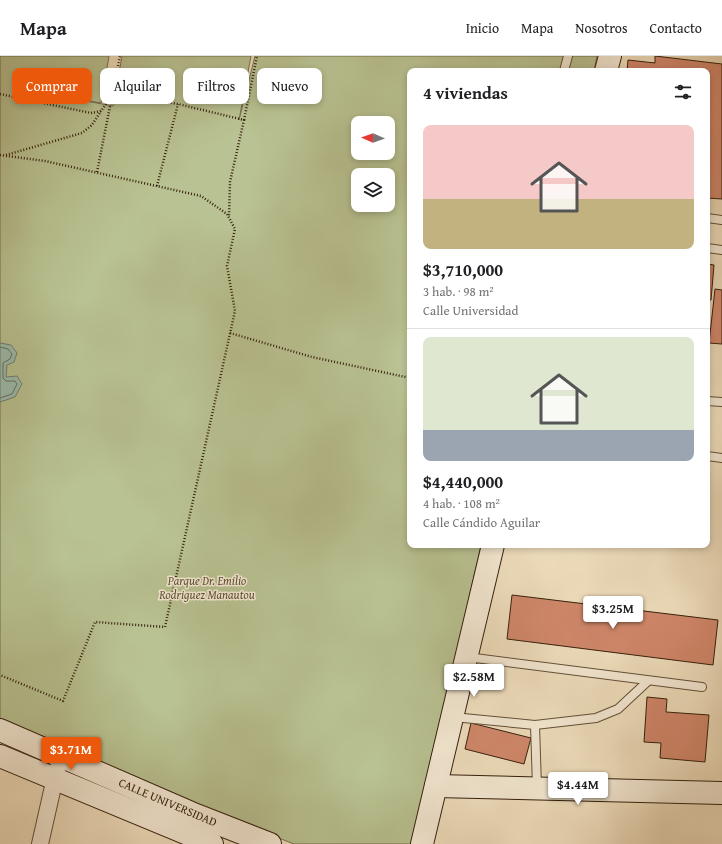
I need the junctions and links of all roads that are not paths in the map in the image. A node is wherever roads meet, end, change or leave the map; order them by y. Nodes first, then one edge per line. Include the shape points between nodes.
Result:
1 (568, 56) edge
2 (610, 56) edge
3 (565, 68) edge
4 (607, 68) edge
5 (710, 218) edge
6 (722, 220) edge
7 (710, 248) edge
8 (722, 250) edge
9 (710, 401) edge
10 (722, 402) edge
11 (710, 456) edge
12 (722, 458) edge
13 (491, 548) edge
14 (466, 657) junction
15 (648, 681) junction
16 (702, 687) dead end
17 (452, 717) junction
18 (535, 725) junction
19 (0, 730) edge
20 (0, 756) edge
21 (60, 757) junction
22 (54, 780) junction
23 (436, 786) junction
24 (537, 787) junction
25 (722, 792) edge
26 (192, 831) edge
27 (40, 844) edge
28 (212, 844) edge
29 (270, 844) edge
30 (422, 844) edge

1 - 3 lane
2 - 4 street
5 - 6 lane
7 - 8 lane
9 - 10 lane
11 - 12 lane
13 - 14 street
14 - 15 lane
14 - 17 street
15 - 16 lane
15 - 18 lane via 618,709 596,718
17 - 18 lane
17 - 23 street
18 - 24 lane
19 - 21 street, CALLE UNIVERSIDAD
20 - 22 street, CALLE UNIVERSIDAD
21 - 22 street
21 - 26 street, CALLE UNIVERSIDAD
22 - 26 street, CALLE UNIVERSIDAD
22 - 27 street
23 - 24 street
23 - 30 street
24 - 25 street
26 - 28 street, CALLE UNIVERSIDAD
26 - 29 street, CALLE UNIVERSIDAD

